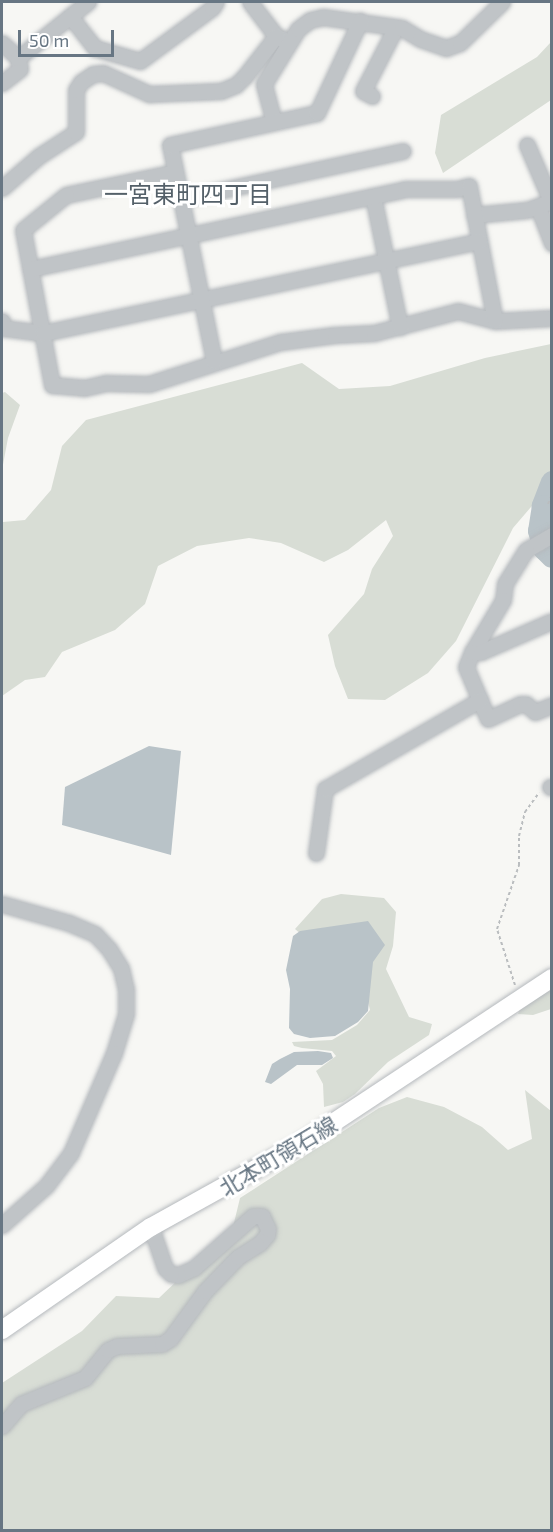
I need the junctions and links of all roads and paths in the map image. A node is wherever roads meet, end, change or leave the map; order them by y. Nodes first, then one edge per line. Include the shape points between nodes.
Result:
1 (88, 2) edge
2 (216, 2) edge
3 (250, 2) edge
4 (502, 2) edge
5 (70, 16) junction
6 (360, 21) junction
7 (396, 27) junction
8 (283, 38) junction
9 (2, 43) edge
10 (18, 58) junction
11 (2, 83) edge
12 (372, 96) dead end
13 (274, 122) junction
14 (527, 145) dead end
15 (403, 150) dead end
16 (175, 172) junction
17 (2, 188) edge
18 (373, 196) junction
19 (181, 199) junction
20 (547, 203) edge
21 (474, 215) junction
22 (188, 236) junction
23 (479, 241) junction
24 (552, 243) edge
25 (386, 261) junction
26 (30, 269) junction
27 (201, 300) junction
28 (552, 318) edge
29 (2, 321) edge
30 (495, 321) junction
31 (400, 327) junction
32 (43, 333) junction
33 (214, 362) junction
34 (552, 494) edge
35 (548, 504) dead end
36 (544, 538) edge
37 (552, 621) edge
38 (471, 652) junction
39 (480, 700) junction
40 (552, 705) edge
41 (551, 787) edge
42 (316, 853) dead end
43 (2, 904) edge
44 (552, 978) edge
45 (519, 999) junction
46 (2, 1225) edge
47 (151, 1227) junction
48 (2, 1330) edge
49 (2, 1426) edge

1 - 5 street
2 - 5 street via 140,62 95,48
3 - 8 street
4 - 7 street via 460,43 446,48
5 - 10 street
6 - 7 street
6 - 8 street via 323,17 310,20
6 - 13 street via 317,113
7 - 12 street via 363,91
8 - 13 street via 264,84
8 - 17 street via 236,85 221,92 149,94 103,73 93,74 76,90 76,132 39,156
9 - 10 street
10 - 11 street via 20,69
13 - 16 street via 170,145
14 - 20 street
15 - 19 street
16 - 19 street
16 - 26 street via 66,195 23,230
18 - 21 street via 405,189 468,186
18 - 22 street
18 - 25 street
19 - 22 street
20 - 21 street
20 - 24 street
21 - 23 street
22 - 26 street
22 - 27 street
23 - 25 street
23 - 30 street
25 - 27 street
25 - 31 street
26 - 32 street
27 - 32 street
27 - 33 street
28 - 30 street
29 - 32 street via 3,328
30 - 31 street via 458,311
31 - 33 street via 288,341
32 - 33 street via 52,385 84,388 106,383 149,384
34 - 35 path
36 - 38 street via 526,550 505,584 503,600
37 - 38 street via 481,652
38 - 39 street via 466,667
39 - 40 street via 488,719 520,704 535,712
39 - 42 street via 325,789
41 - 45 path via 538,793 525,812 519,836 519,865 497,929
43 - 46 street via 69,922 94,934 110,949 121,968 126,989 126,1014 114,1053 71,1153 46,1186
44 - 45 main road, 北本町領石線
45 - 47 main road, 北本町領石線 via 301,1144
47 - 48 main road, 北本町領石線
47 - 49 street via 165,1268 178,1275 194,1268 253,1216 262,1216 268,1228 260,1243 238,1257 205,1291 170,1339 162,1344 108,1350 85,1378 21,1404

